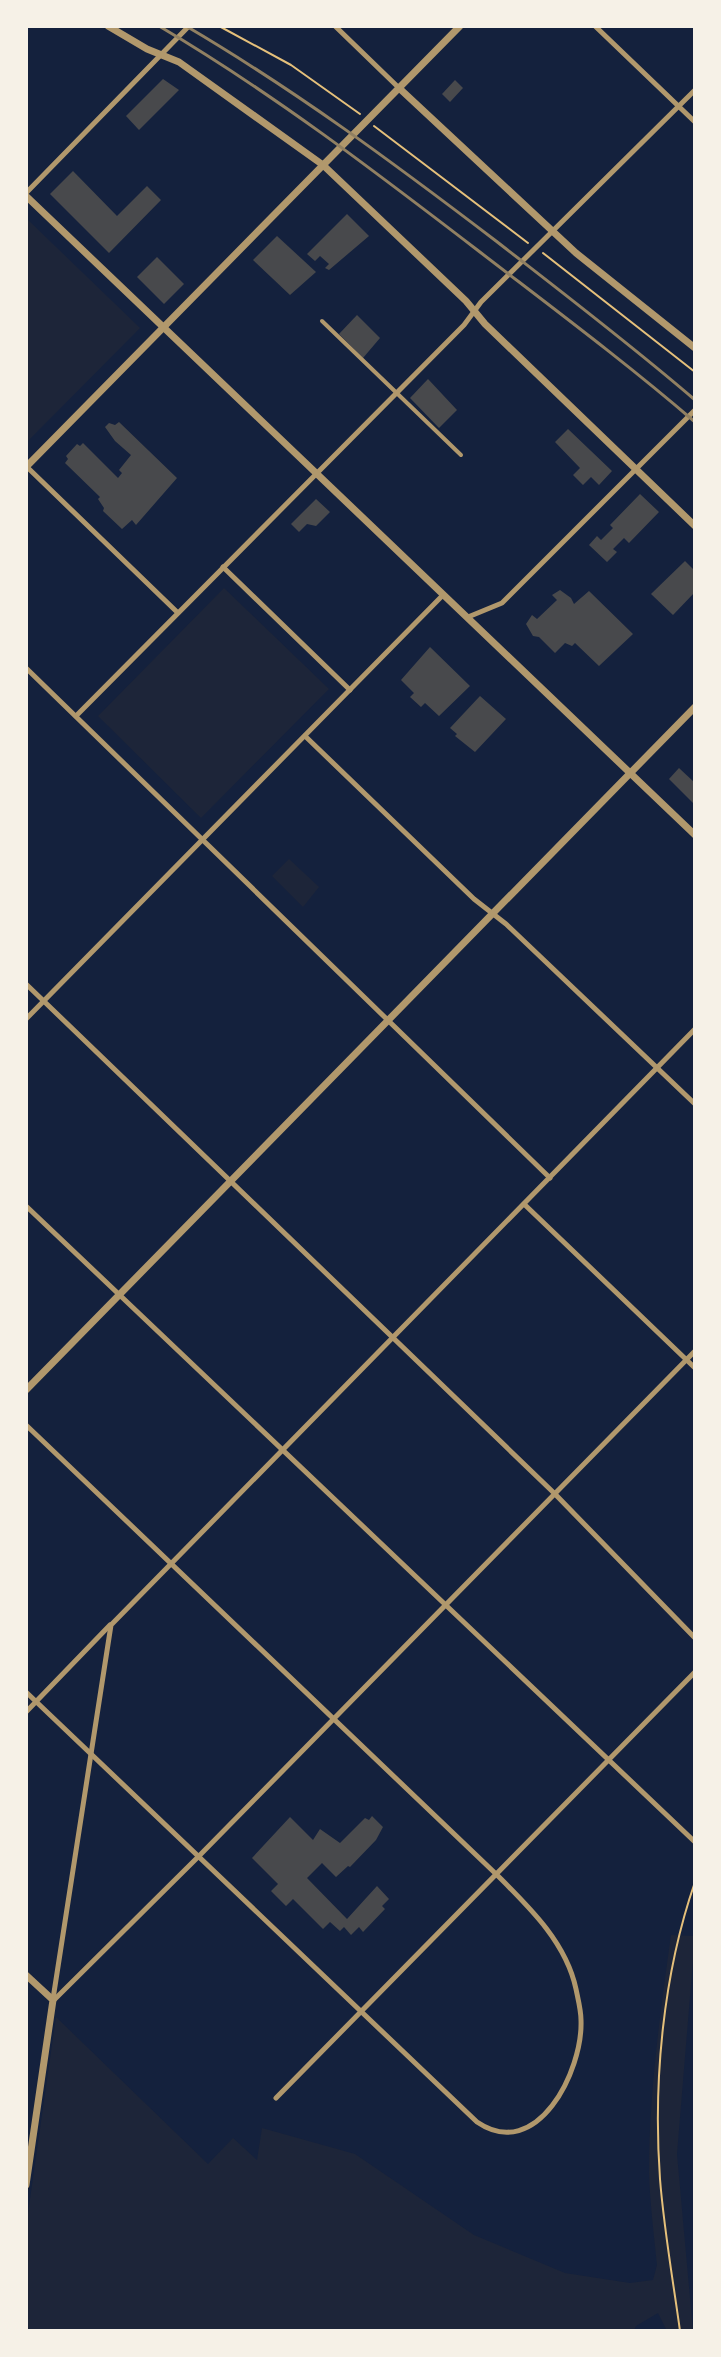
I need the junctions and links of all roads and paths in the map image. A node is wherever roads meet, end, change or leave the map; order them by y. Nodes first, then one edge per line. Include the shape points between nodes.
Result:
1 (108, 26) edge
2 (189, 26) edge
3 (219, 26) edge
4 (335, 26) edge
5 (460, 26) edge
6 (595, 26) edge
7 (162, 55) junction
8 (399, 88) junction
9 (695, 90) edge
10 (679, 106) junction
11 (357, 112) dead end
12 (695, 122) edge
13 (379, 130) dead end
14 (323, 165) junction
15 (26, 195) edge
16 (552, 231) junction
17 (524, 241) dead end
18 (548, 256) dead end
19 (474, 312) junction
20 (322, 321) dead end
21 (164, 327) junction
22 (695, 348) edge
23 (695, 372) edge
24 (396, 393) junction
25 (695, 410) edge
26 (461, 455) dead end
27 (26, 466) edge
28 (635, 469) junction
29 (317, 473) junction
30 (695, 526) edge
31 (223, 567) junction
32 (443, 595) junction
33 (177, 612) junction
34 (467, 618) junction
35 (26, 668) edge
36 (350, 690) junction
37 (695, 707) edge
38 (76, 716) junction
39 (305, 736) junction
40 (629, 774) junction
41 (695, 835) edge
42 (203, 839) junction
43 (493, 913) junction
44 (26, 984) edge
45 (44, 1001) junction
46 (26, 1019) edge
47 (387, 1022) junction
48 (695, 1029) edge
49 (657, 1069) junction
50 (695, 1104) edge
51 (550, 1178) junction
52 (232, 1180) junction
53 (524, 1204) junction
54 (26, 1206) edge
55 (119, 1294) junction
56 (392, 1338) junction
57 (695, 1351) edge
58 (686, 1360) junction
59 (695, 1368) edge
60 (26, 1390) edge
61 (26, 1425) edge
62 (283, 1450) junction
63 (554, 1493) junction
64 (172, 1564) junction
65 (446, 1604) junction
66 (111, 1625) junction
67 (695, 1638) edge
68 (695, 1672) edge
69 (26, 1692) edge
70 (37, 1702) junction
71 (26, 1712) edge
72 (334, 1719) junction
73 (89, 1754) junction
74 (609, 1759) junction
75 (695, 1842) edge
76 (199, 1856) junction
77 (496, 1874) junction
78 (695, 1882) edge
79 (26, 1975) edge
80 (53, 2000) junction
81 (361, 2011) junction
82 (276, 2098) dead end
83 (26, 2185) edge
84 (680, 2331) edge

1 - 7 street
2 - 7 street
3 - 11 path via 291,65
4 - 8 street
5 - 8 street
6 - 10 street
7 - 14 street
7 - 15 street
8 - 14 street
8 - 16 street
9 - 10 street
10 - 12 street
10 - 16 street
13 - 17 path
14 - 19 street
14 - 21 street
15 - 21 street
16 - 19 street
16 - 22 street
18 - 23 path
19 - 24 street
19 - 28 street
20 - 24 street
21 - 27 street
21 - 29 street
24 - 26 street
24 - 29 street
25 - 28 street
27 - 33 street
28 - 30 street
28 - 34 street via 502,603
29 - 31 street
29 - 32 street
31 - 33 street
31 - 36 street
32 - 34 street
32 - 36 street
33 - 38 street
34 - 40 street
35 - 38 street
36 - 39 street
37 - 40 street
38 - 42 street
39 - 42 street
39 - 43 street
40 - 41 street
40 - 43 street
42 - 45 street
42 - 47 street
43 - 47 street
43 - 49 street
44 - 45 street
45 - 46 street
45 - 52 street
47 - 51 street
47 - 52 street
48 - 49 street
49 - 50 street
49 - 51 street
51 - 53 street
52 - 55 street
52 - 56 street
53 - 56 street
53 - 58 street
54 - 55 street
55 - 60 street
55 - 62 street
56 - 62 street
56 - 63 street
57 - 58 street
58 - 59 street
58 - 63 street
61 - 64 street
62 - 64 street
62 - 65 street
63 - 65 street
63 - 67 street
64 - 66 street
64 - 72 street
65 - 72 street
65 - 74 street
66 - 70 street
66 - 73 street
68 - 74 street
69 - 70 street
70 - 71 street
70 - 73 street
72 - 76 street
72 - 77 street
73 - 76 street
73 - 80 street
74 - 75 street
74 - 77 street
76 - 80 street
76 - 81 street
77 - 81 street
77 - 81 street via 548,1931 576,1990 581,2021 573,2067 541,2118 506,2134 485,2128
78 - 84 path via 671,1982 659,2103 664,2227
79 - 80 street
80 - 83 street
81 - 82 street

